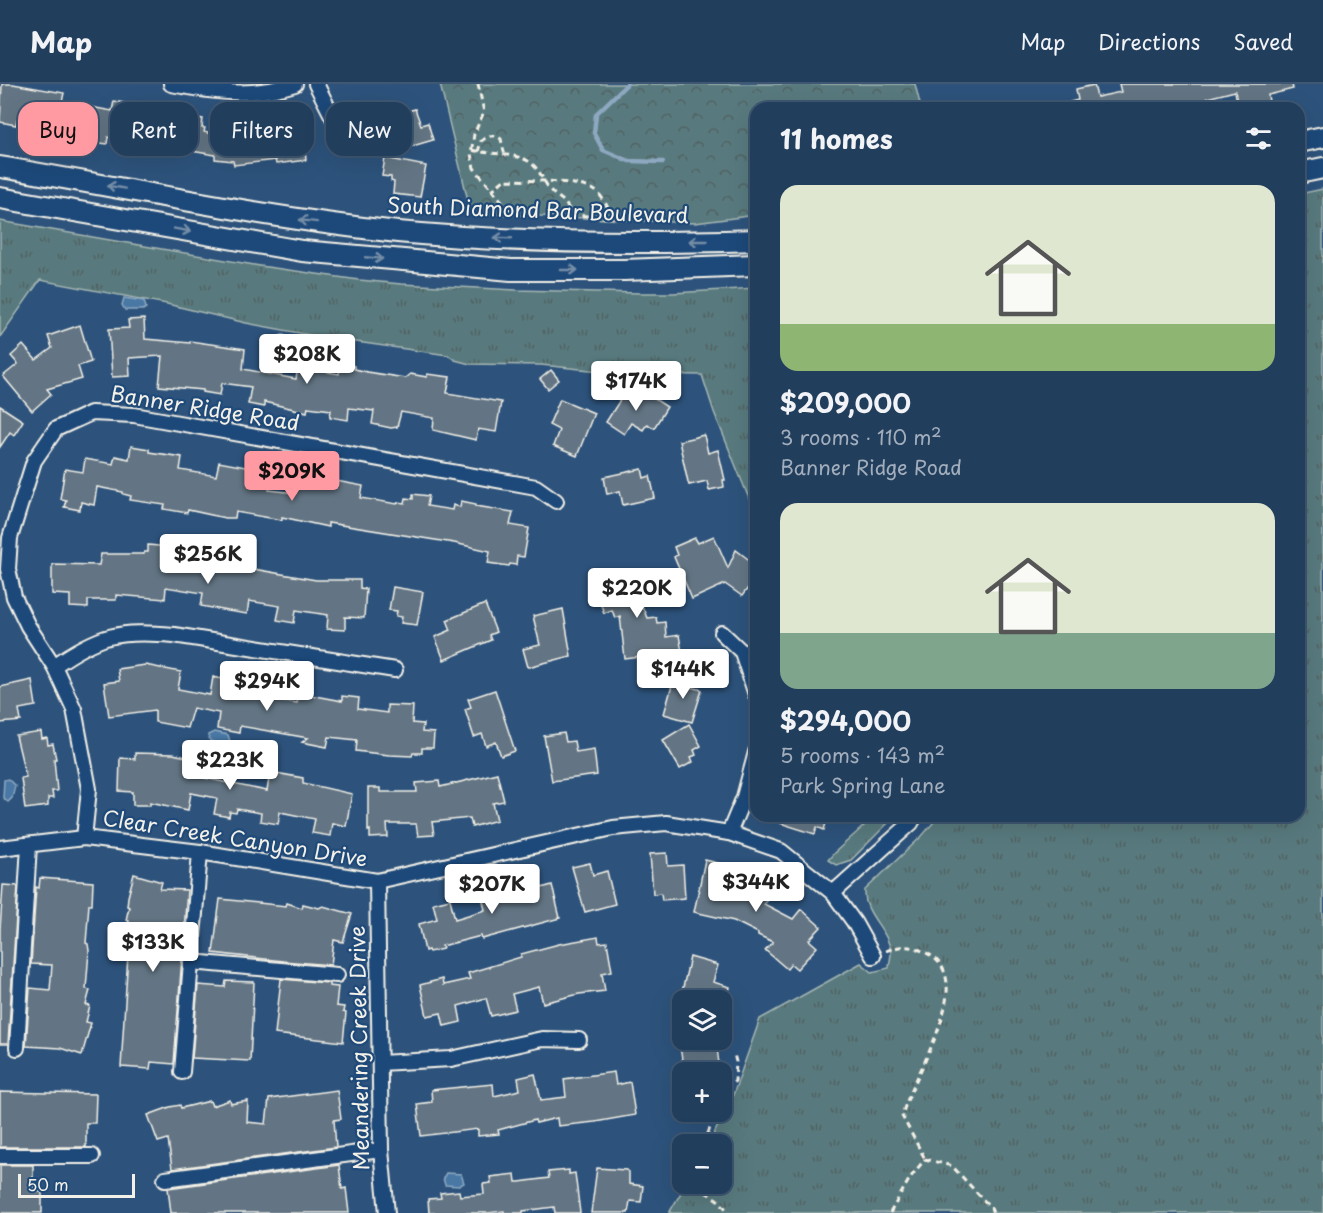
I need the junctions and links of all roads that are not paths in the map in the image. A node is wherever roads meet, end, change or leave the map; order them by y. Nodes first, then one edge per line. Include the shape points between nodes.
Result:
1 (171, 84) edge
2 (295, 84) edge
3 (316, 84) edge
4 (326, 104) edge
5 (1323, 137) edge
6 (1305, 141) edge
7 (0, 167) edge
8 (1323, 168) edge
9 (1305, 171) edge
10 (0, 198) edge
11 (750, 240) edge
12 (750, 265) edge
13 (556, 501) dead end
14 (722, 633) dead end
15 (54, 666) junction
16 (395, 670) dead end
17 (750, 677) edge
18 (750, 774) edge
19 (912, 822) edge
20 (729, 833) junction
21 (84, 838) junction
22 (28, 845) junction
23 (0, 848) edge
24 (200, 852) junction
25 (377, 881) junction
26 (833, 893) junction
27 (873, 956) road end
28 (191, 962) junction
29 (337, 975) dead end
30 (579, 1040) dead end
31 (17, 1048) dead end
32 (380, 1063) junction
33 (182, 1072) dead end
34 (381, 1150) junction
35 (0, 1156) edge
36 (92, 1156) dead end
37 (165, 1179) dead end
38 (387, 1213) edge

1 - 2 street via 223,93 258,92
3 - 4 street
5 - 6 main road
11 -> 7 main road, South Diamond Bar Boulevard via 587,241 399,232 301,220
8 - 9 main road
10 -> 12 main road via 302,251 512,270
13 - 15 street, Banner Ridge Road via 536,487 134,415 91,412 56,429 34,460 10,538 8,569 14,597
14 - 17 street via 742,652
15 - 16 street via 81,647 113,634 142,632
15 - 21 street via 74,709 82,744 89,789
18 - 20 street
19 - 26 street
20 - 25 street, Clear Creek Canyon Drive via 666,823 613,828
20 - 26 street, Clear Creek Canyon Drive via 781,851
21 - 22 street, Clear Creek Canyon Drive
21 - 24 street, Clear Creek Canyon Drive
22 - 23 street, Clear Creek Canyon Drive
22 - 31 street
24 - 25 street, Clear Creek Canyon Drive
24 - 28 street
25 - 32 street, Meandering Creek Drive
26 - 27 street, Clear Creek Canyon Drive
28 - 29 street
28 - 33 street
30 - 32 street via 542,1039 451,1059
32 - 34 street, Meandering Creek Drive
34 - 37 street
34 - 38 street, Meandering Creek Drive
35 - 36 street

